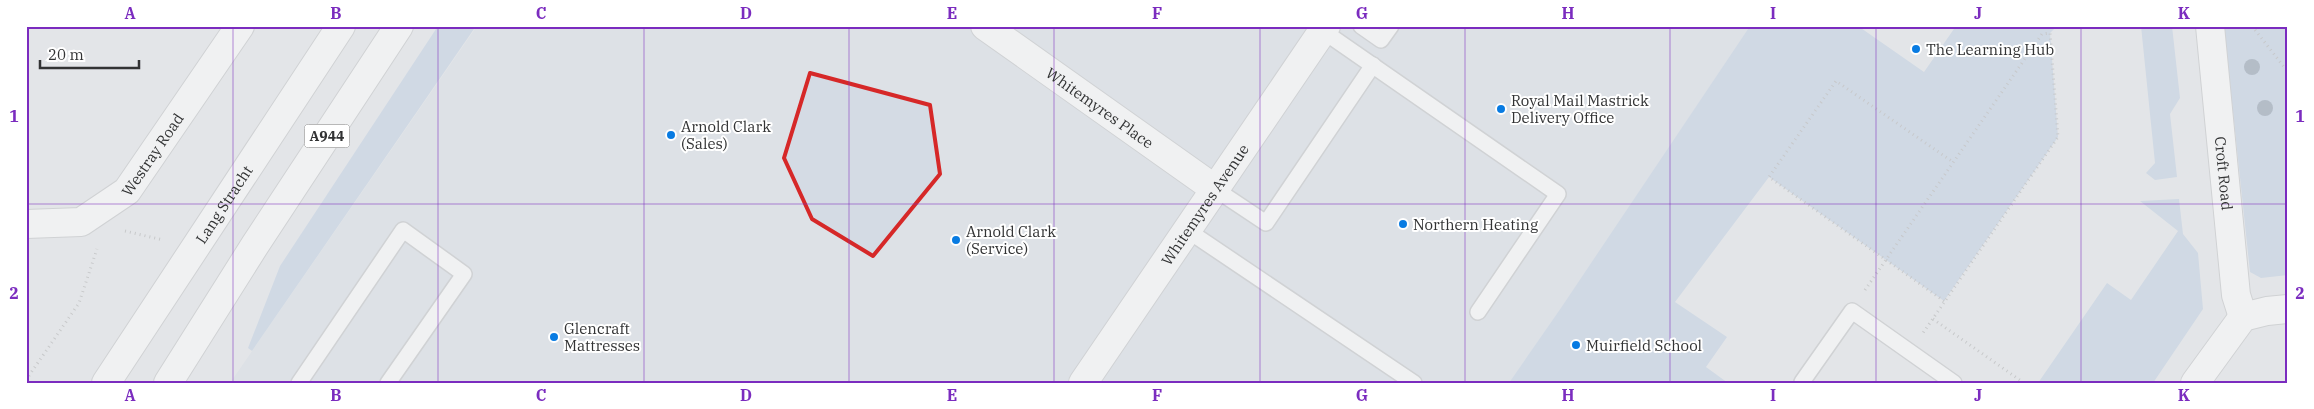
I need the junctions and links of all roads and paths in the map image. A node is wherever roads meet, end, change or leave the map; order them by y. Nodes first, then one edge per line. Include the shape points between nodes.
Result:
1 (240, 26) edge
2 (340, 26) edge
3 (399, 26) edge
4 (985, 26) edge
5 (1361, 26) edge
6 (1391, 26) edge
7 (2210, 26) edge
8 (2252, 26) edge
9 (1324, 28) edge
10 (1372, 65) junction
11 (2288, 72) edge
12 (1953, 162) junction
13 (1215, 189) junction
14 (26, 224) edge
15 (1187, 230) junction
16 (99, 243) dead end
17 (1886, 259) junction
18 (1944, 301) junction
19 (2288, 308) edge
20 (1852, 310) junction
21 (1478, 312) dead end
22 (2243, 317) junction
23 (1932, 319) junction
24 (1910, 351) junction
25 (26, 380) edge
26 (106, 383) edge
27 (168, 383) edge
28 (299, 383) edge
29 (388, 383) edge
30 (1084, 383) edge
31 (1414, 383) edge
32 (1803, 383) edge
33 (1954, 383) edge
34 (2024, 383) edge
35 (2195, 383) edge

1 - 14 street, Westray Road via 127,192 81,222
2 - 26 street, Lang Stracht
3 - 27 street, A944
4 - 13 street, Whitemyres Place
5 - 6 lane via 1382,40
7 - 22 street, Croft Road via 2236,295
8 - 11 path
9 - 10 lane
9 - 13 street, Whitemyres Avenue
10 - 13 lane via 1266,223
10 - 21 lane via 1558,194
12 - 17 path
12 - 17 path via 1836,81 1824,97 1769,177
12 - 18 path via 2042,34 2050,33 2058,137
13 - 15 street, Whitemyres Avenue
15 - 30 street, Whitemyres Avenue
15 - 31 lane
16 - 25 path via 79,303
17 - 18 path
17 - 20 path
18 - 23 path
19 - 22 street
20 - 24 lane
20 - 32 lane
22 - 35 street
23 - 24 path
23 - 34 path
24 - 33 lane
28 - 29 lane via 403,230 464,274

